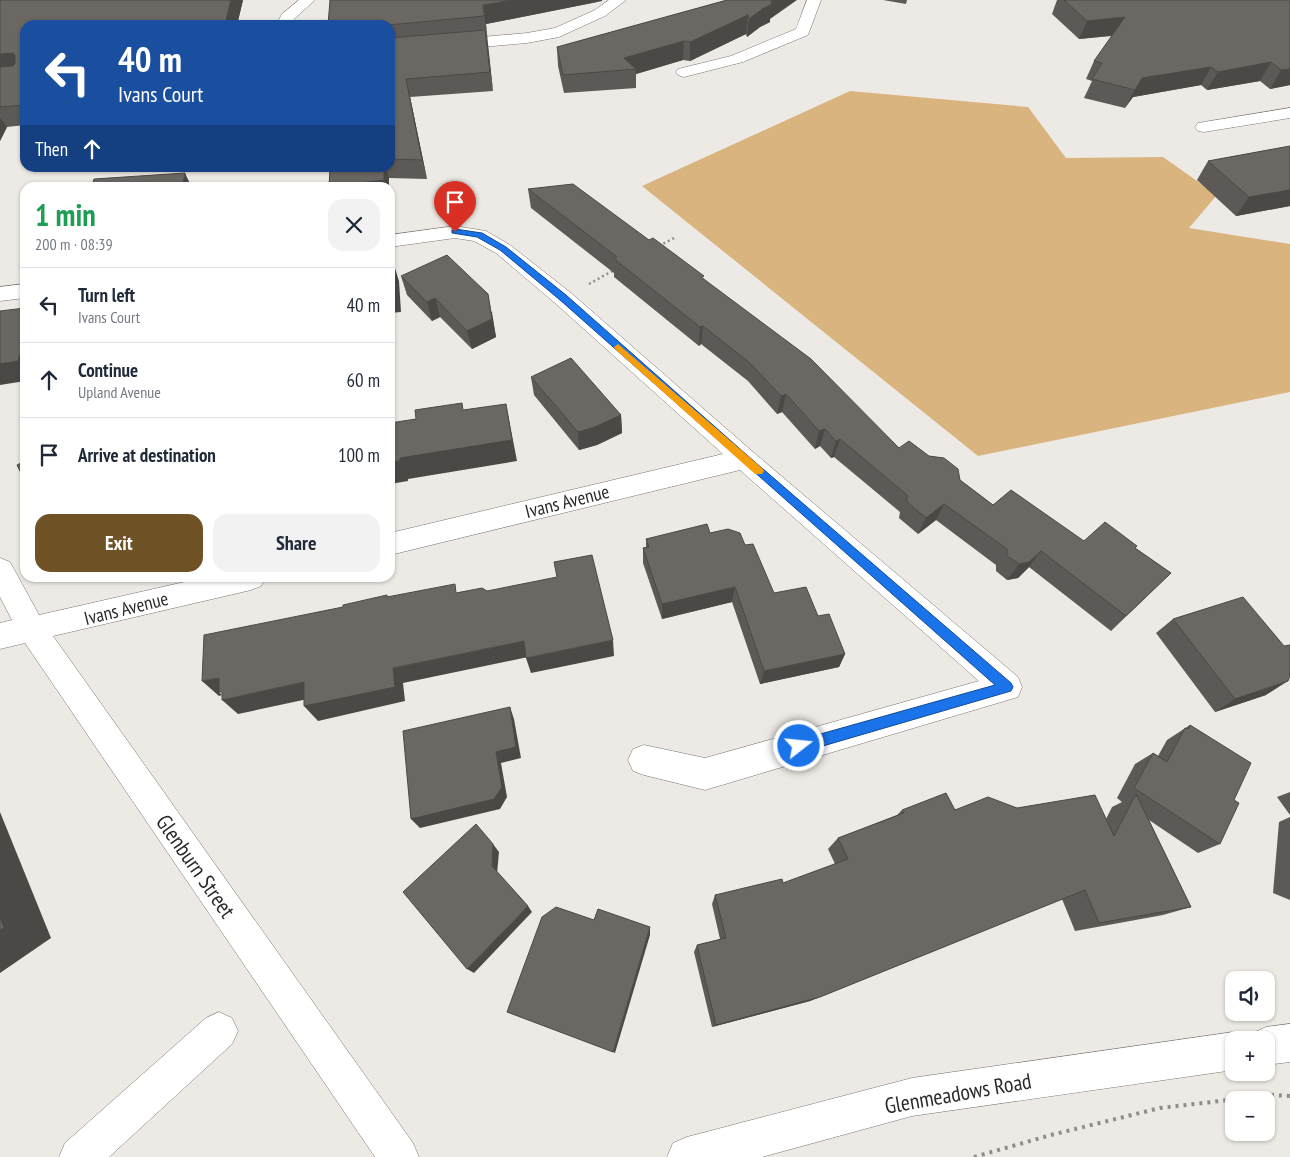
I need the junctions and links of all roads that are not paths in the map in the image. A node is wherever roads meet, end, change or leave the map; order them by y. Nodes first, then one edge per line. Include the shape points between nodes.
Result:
1 (308, 0) edge
2 (619, 0) edge
3 (814, 0) edge
4 (286, 20) edge
5 (395, 50) edge
6 (684, 72) dead end
7 (1290, 114) edge
8 (1204, 127) dead end
9 (395, 240) edge
10 (20, 292) edge
11 (0, 294) edge
12 (744, 459) junction
13 (395, 543) edge
14 (0, 570) edge
15 (234, 582) edge
16 (16, 633) edge
17 (644, 760) dead end
18 (220, 1031) dead end
19 (1290, 1043) edge
20 (1275, 1045) edge
21 (1225, 1052) edge
22 (79, 1157) edge
23 (399, 1157) edge
24 (687, 1157) edge

1 - 4 street
2 - 5 street via 600,14 559,32 527,38
3 - 6 street via 803,32 737,59
7 - 8 street
9 - 12 street via 455,232 479,235 503,249
10 - 11 street
12 - 13 street, Ivans Avenue
12 - 17 street via 1007,687 705,774
14 - 16 street, Glenburn Street
15 - 16 street, Ivans Avenue
16 - 23 street, Glenburn Street
18 - 22 street
19 - 20 street
21 - 24 street, Glenmeadows Road via 912,1097

